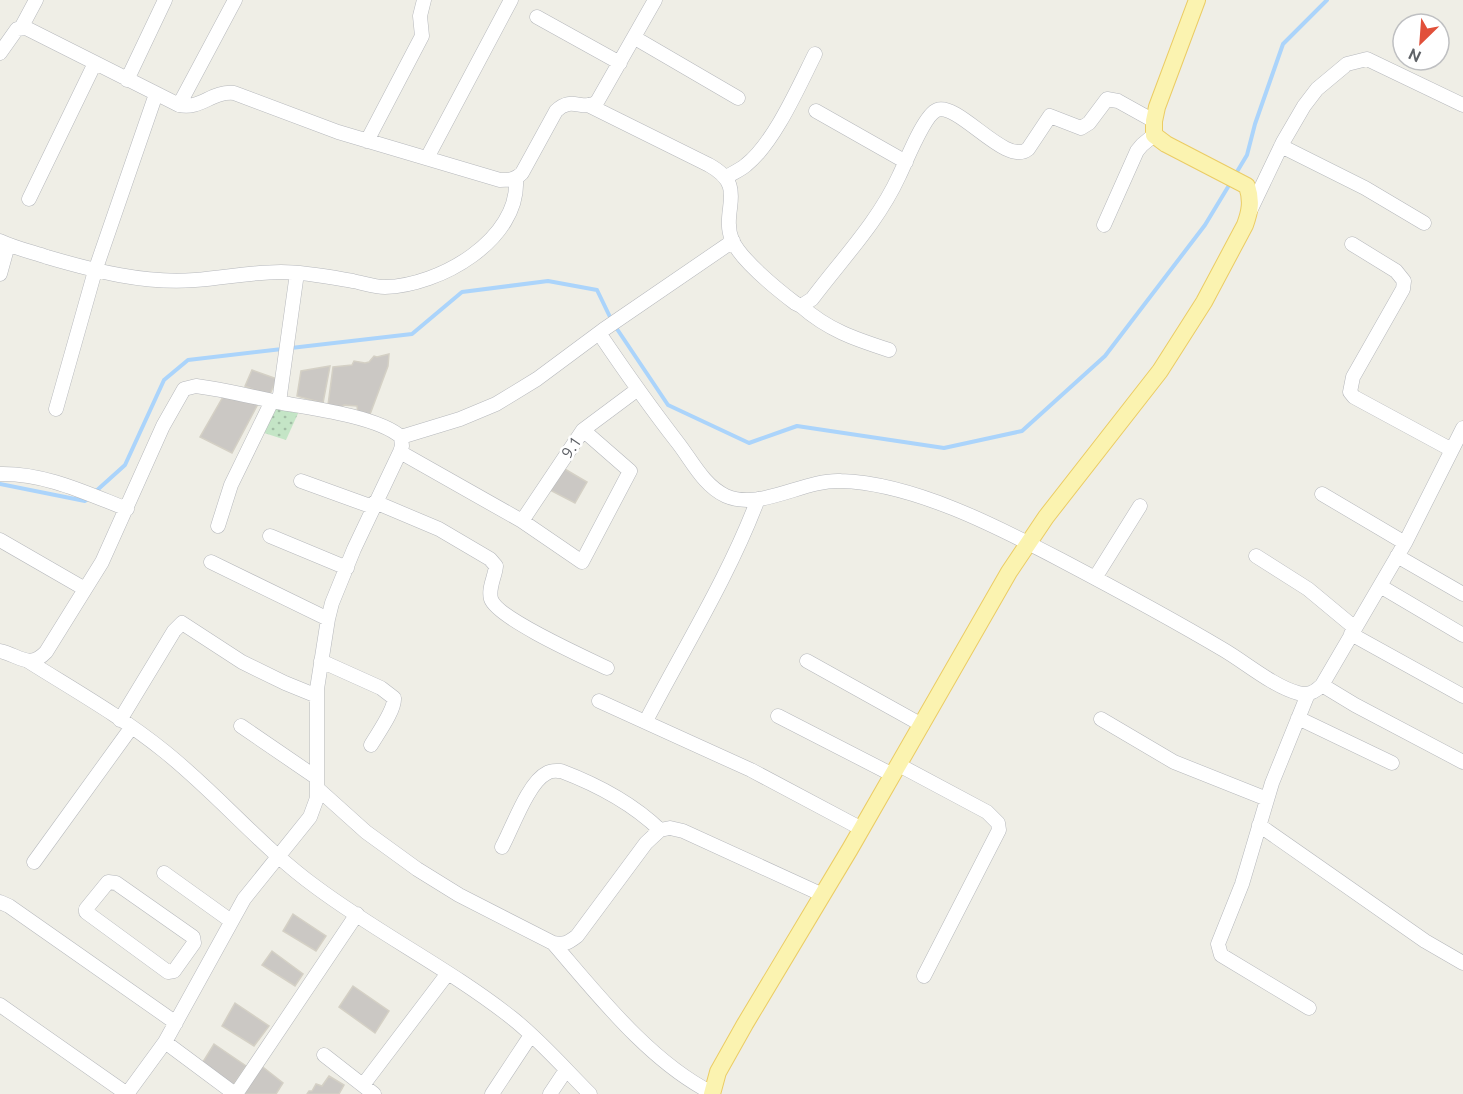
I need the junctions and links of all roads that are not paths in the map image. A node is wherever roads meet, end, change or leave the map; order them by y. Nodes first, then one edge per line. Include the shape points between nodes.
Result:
1 (36, 0) edge
2 (165, 0) edge
3 (234, 0) edge
4 (424, 0) edge
5 (511, 0) edge
6 (655, 0) edge
7 (1197, 0) edge
8 (537, 17) dead end
9 (21, 28) junction
10 (635, 38) junction
11 (0, 53) edge
12 (815, 54) dead end
13 (95, 63) junction
14 (620, 63) junction
15 (127, 80) junction
16 (156, 94) junction
17 (738, 98) dead end
18 (179, 105) junction
19 (588, 105) junction
20 (1463, 105) edge
21 (816, 111) dead end
22 (1154, 128) junction
23 (368, 141) junction
24 (1281, 146) junction
25 (427, 158) junction
26 (906, 162) junction
27 (726, 177) junction
28 (516, 179) junction
29 (29, 200) dead end
30 (1249, 213) junction
31 (1424, 224) dead end
32 (1104, 225) dead end
33 (733, 241) junction
34 (4, 242) edge
35 (1352, 244) dead end
36 (95, 271) junction
37 (297, 273) junction
38 (0, 274) edge
39 (801, 306) junction
40 (601, 331) junction
41 (889, 351) dead end
42 (638, 389) junction
43 (275, 401) junction
44 (56, 409) dead end
45 (1463, 428) edge
46 (583, 430) junction
47 (401, 437) junction
48 (1452, 450) junction
49 (399, 452) junction
50 (0, 474) edge
51 (301, 481) dead end
52 (1322, 494) dead end
53 (758, 499) junction
54 (374, 505) junction
55 (1140, 506) dead end
56 (127, 509) junction
57 (522, 521) junction
58 (218, 526) dead end
59 (270, 536) dead end
60 (0, 540) edge
61 (1028, 543) junction
62 (1404, 543) junction
63 (1256, 556) dead end
64 (1397, 556) junction
65 (211, 562) dead end
66 (347, 568) junction
67 (1095, 578) junction
68 (1380, 586) junction
69 (84, 589) junction
70 (1463, 594) edge
71 (328, 619) junction
72 (1353, 631) junction
73 (1463, 635) edge
74 (0, 651) edge
75 (28, 661) junction
76 (321, 661) junction
77 (807, 661) dead end
78 (608, 668) dead end
79 (1322, 685) junction
80 (1308, 694) junction
81 (317, 696) junction
82 (1463, 696) edge
83 (598, 701) dead end
84 (778, 716) dead end
85 (1298, 718) junction
86 (1101, 719) dead end
87 (646, 721) junction
88 (126, 724) junction
89 (922, 724) junction
90 (241, 726) dead end
91 (371, 745) dead end
92 (1463, 762) edge
93 (1392, 763) dead end
94 (896, 770) junction
95 (317, 783) junction
96 (1267, 799) junction
97 (1259, 825) junction
98 (862, 829) junction
99 (660, 830) junction
100 (502, 848) dead end
101 (277, 857) junction
102 (34, 862) dead end
103 (164, 873) dead end
104 (824, 895) junction
105 (0, 902) edge
106 (357, 914) junction
107 (231, 921) junction
108 (553, 943) junction
109 (184, 955) junction
110 (1463, 963) edge
111 (205, 968) junction
112 (448, 973) junction
113 (924, 976) dead end
114 (0, 1005) edge
115 (1309, 1008) dead end
116 (176, 1023) junction
117 (531, 1035) junction
118 (165, 1042) junction
119 (324, 1054) dead end
120 (567, 1070) junction
121 (369, 1090) edge
122 (127, 1094) edge
123 (235, 1094) edge
124 (492, 1094) edge
125 (550, 1094) edge
126 (590, 1094) edge
127 (712, 1094) edge

1 - 9 street
2 - 15 street
3 - 18 street
4 - 23 street via 420,16 422,36
5 - 25 street
6 - 10 street
7 - 22 main road via 1162,91
8 - 14 street
9 - 11 street via 12,34
9 - 13 street
10 - 14 street
10 - 17 street
12 - 27 street via 758,153
13 - 15 street
13 - 29 street
14 - 19 street via 601,98
15 - 16 street
16 - 18 street
16 - 36 street
18 - 23 street via 192,106 216,94 234,93
19 - 27 street
19 - 28 street via 567,103 556,111
20 - 24 street via 1367,59 1355,61 1317,89
21 - 26 street
22 - 26 street via 1118,101 1107,99 1081,128 1050,116 1029,149 1019,154 941,109 928,118
22 - 30 main road via 1166,144 1247,186 1251,198
22 - 32 street via 1137,152
23 - 25 street
24 - 30 street
24 - 31 street via 1365,188
25 - 28 street via 500,180
26 - 39 street via 883,207 861,238 812,299
27 - 33 street via 731,191
28 - 37 street via 514,203 497,234 459,264 434,275 382,287
30 - 61 main road via 1209,294 1160,371
33 - 39 street via 767,280
33 - 40 street
34 - 36 street
34 - 38 street
35 - 48 street via 1396,271 1404,281 1353,378 1350,392
36 - 37 street via 194,280
36 - 44 street
37 - 43 street via 283,379
39 - 41 street via 837,332
40 - 42 street
40 - 47 street via 496,404
42 - 46 street, 9.1
42 - 53 street via 716,490 742,500
43 - 47 street via 364,420
43 - 56 street via 196,386 184,389 163,426
43 - 58 street via 231,485
45 - 48 street
46 - 57 street, 9.1
46 - 57 street via 630,471 582,562
47 - 49 street
48 - 62 street
49 - 54 street
49 - 57 street
50 - 56 street via 30,476
51 - 54 street
52 - 62 street
53 - 61 street via 824,481 865,483 943,505
53 - 87 street via 712,597
54 - 66 street
54 - 78 street via 439,529 490,559 496,566 492,602 500,610
55 - 67 street
56 - 69 street via 102,562
59 - 66 street
60 - 69 street
61 - 67 street
61 - 89 main road
62 - 64 street
63 - 72 street via 1308,588
64 - 68 street
64 - 70 street
65 - 71 street
66 - 71 street
67 - 80 street via 1286,688
68 - 72 street
68 - 73 street
69 - 75 street via 46,652
71 - 76 street
72 - 79 street
72 - 82 street
74 - 75 street
75 - 88 street
76 - 81 street
76 - 91 street via 381,688 394,698
77 - 89 street
79 - 80 street
79 - 92 street
80 - 85 street
81 - 88 street via 242,662 182,623 174,631
81 - 95 street
83 - 87 street
84 - 94 street
85 - 93 street
85 - 96 street
86 - 96 street via 1174,762
87 - 98 street via 751,770
88 - 101 street via 198,780
88 - 102 street
89 - 94 main road
90 - 95 street
94 - 98 main road
94 - 113 street via 987,812 998,823 999,830
95 - 101 street via 317,798 310,817
95 - 108 street via 366,832 417,869
96 - 97 street
97 - 110 street via 1425,941
97 - 115 street via 1218,950
98 - 104 main road
99 - 100 street via 609,792 561,771 552,771 532,788
99 - 104 street via 683,831
99 - 108 street via 646,843 577,936 569,942
101 - 106 street
101 - 107 street
103 - 107 street
104 - 127 main road via 745,1024 718,1072
105 - 116 street
106 - 112 street
106 - 123 street
107 - 111 street
108 - 127 street via 630,1029 681,1074
109 - 109 street via 194,942 193,937 116,883 108,882 86,909 89,916 168,972 174,971
109 - 111 street
111 - 116 street
112 - 117 street
112 - 121 street
114 - 122 street
116 - 118 street
117 - 120 street
117 - 124 street
118 - 122 street
118 - 123 street
119 - 121 street
120 - 125 street
120 - 126 street

